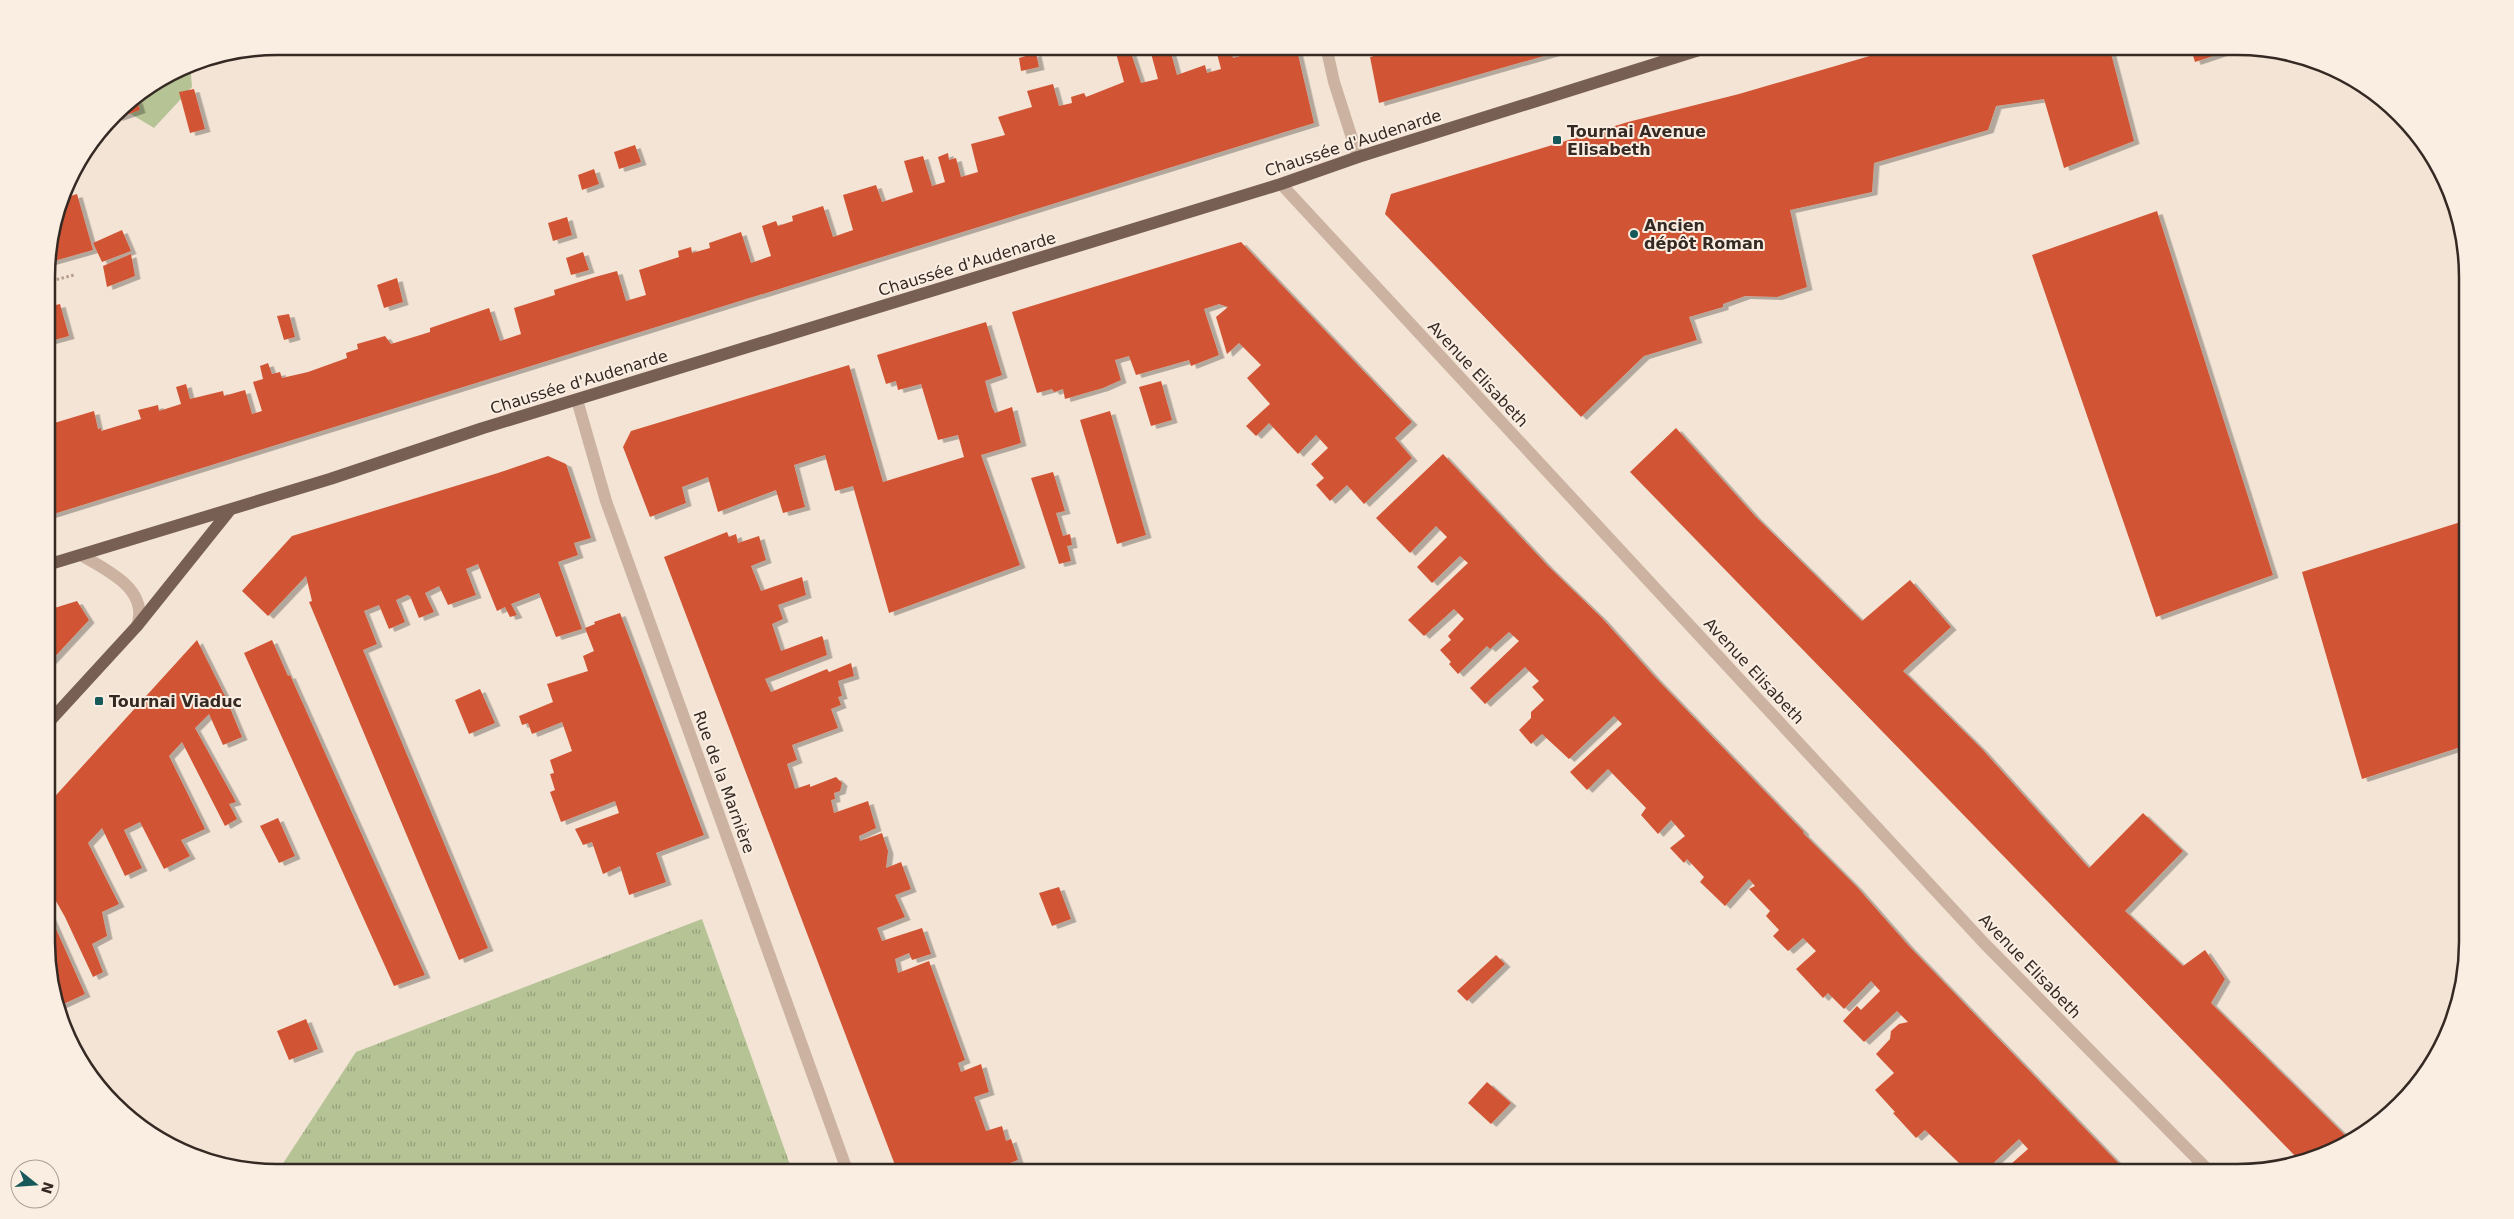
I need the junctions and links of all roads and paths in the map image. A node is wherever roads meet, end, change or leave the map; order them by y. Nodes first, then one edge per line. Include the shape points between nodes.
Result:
1 (1328, 55) edge
2 (1684, 55) edge
3 (1358, 158) junction
4 (1281, 184) junction
5 (74, 275) dead end
6 (55, 280) edge
7 (578, 400) junction
8 (230, 510) junction
9 (81, 555) junction
10 (55, 563) edge
11 (137, 626) junction
12 (55, 715) edge
13 (845, 1164) edge
14 (2202, 1164) edge

1 - 3 street
2 - 3 main road, Chaussée d'Audenarde
3 - 4 main road, Chaussée d'Audenarde
4 - 7 main road, Chaussée d'Audenarde
4 - 14 street, Avenue Elisabeth via 1984,943
5 - 6 path
7 - 8 main road, Chaussée d'Audenarde
7 - 13 street, Rue de la Marnière via 606,501
8 - 9 main road, Chaussée d'Audenarde
8 - 11 main road
9 - 10 main road, Chaussée d'Audenarde
9 - 11 street via 123,581 135,596 141,615
11 - 12 main road

